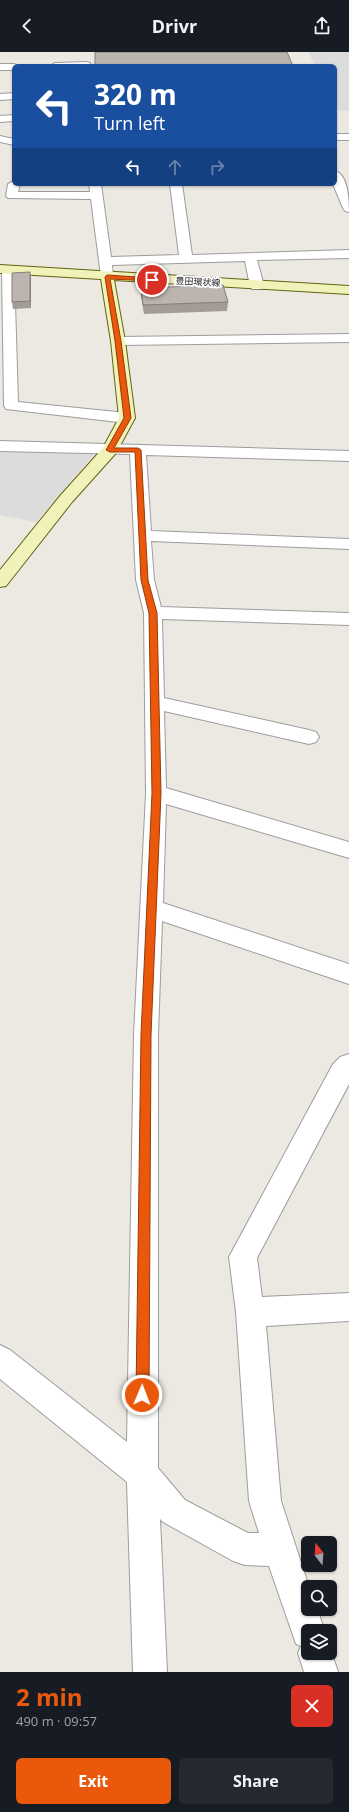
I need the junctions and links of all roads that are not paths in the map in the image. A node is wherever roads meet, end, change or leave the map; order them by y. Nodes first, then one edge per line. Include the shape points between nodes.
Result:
1 (87, 52) edge
2 (87, 64) edge
3 (12, 67) edge
4 (0, 68) edge
5 (12, 96) edge
6 (0, 97) edge
7 (12, 118) edge
8 (0, 119) edge
9 (349, 136) edge
10 (337, 137) edge
11 (0, 139) edge
12 (12, 142) edge
13 (337, 179) edge
14 (14, 186) edge
15 (176, 186) edge
16 (96, 190) edge
17 (349, 208) edge
18 (349, 254) edge
19 (250, 257) junction
20 (186, 258) junction
21 (105, 261) junction
22 (4, 270) edge
23 (107, 277) junction
24 (257, 286) junction
25 (349, 290) edge
26 (349, 338) edge
27 (118, 341) junction
28 (128, 418) junction
29 (0, 446) edge
30 (110, 450) junction
31 (138, 450) junction
32 (349, 456) edge
33 (142, 536) junction
34 (349, 544) edge
35 (0, 582) edge
36 (153, 613) junction
37 (349, 619) edge
38 (154, 702) junction
39 (309, 737) dead end
40 (156, 793) junction
41 (349, 850) edge
42 (152, 909) junction
43 (349, 974) edge
44 (349, 1065) edge
45 (349, 1307) edge
46 (250, 1312) junction
47 (0, 1360) edge
48 (142, 1474) junction
49 (280, 1550) junction
50 (305, 1624) edge
51 (317, 1660) edge
52 (150, 1672) edge
53 (321, 1672) edge

1 - 2 street
3 - 4 street
5 - 6 street
7 - 8 street
9 - 10 street
11 - 12 street
13 - 17 street
14 - 16 street via 12,196
15 - 20 street
16 - 21 street
18 - 19 street
19 - 20 street
19 - 24 street
20 - 21 street
21 - 23 street
22 - 23 street, 豊田環状線
22 - 28 street via 11,406
23 - 24 street, 豊田環状線
23 - 27 street
24 - 25 street, 豊田環状線
26 - 27 street
27 - 28 street
28 - 30 street
29 - 30 street
30 - 31 street
30 - 35 street via 66,499
31 - 32 street
31 - 33 street
33 - 34 street
33 - 36 street via 145,580
36 - 37 street
36 - 38 street
38 - 39 street
38 - 40 street
40 - 41 street
40 - 42 street
42 - 43 street
42 - 48 street via 146,1035
44 - 46 street via 342,1072 243,1257
45 - 46 street
46 - 49 street via 265,1501
47 - 48 street
48 - 49 street via 174,1511 245,1549
48 - 52 street
49 - 50 street
51 - 53 street

